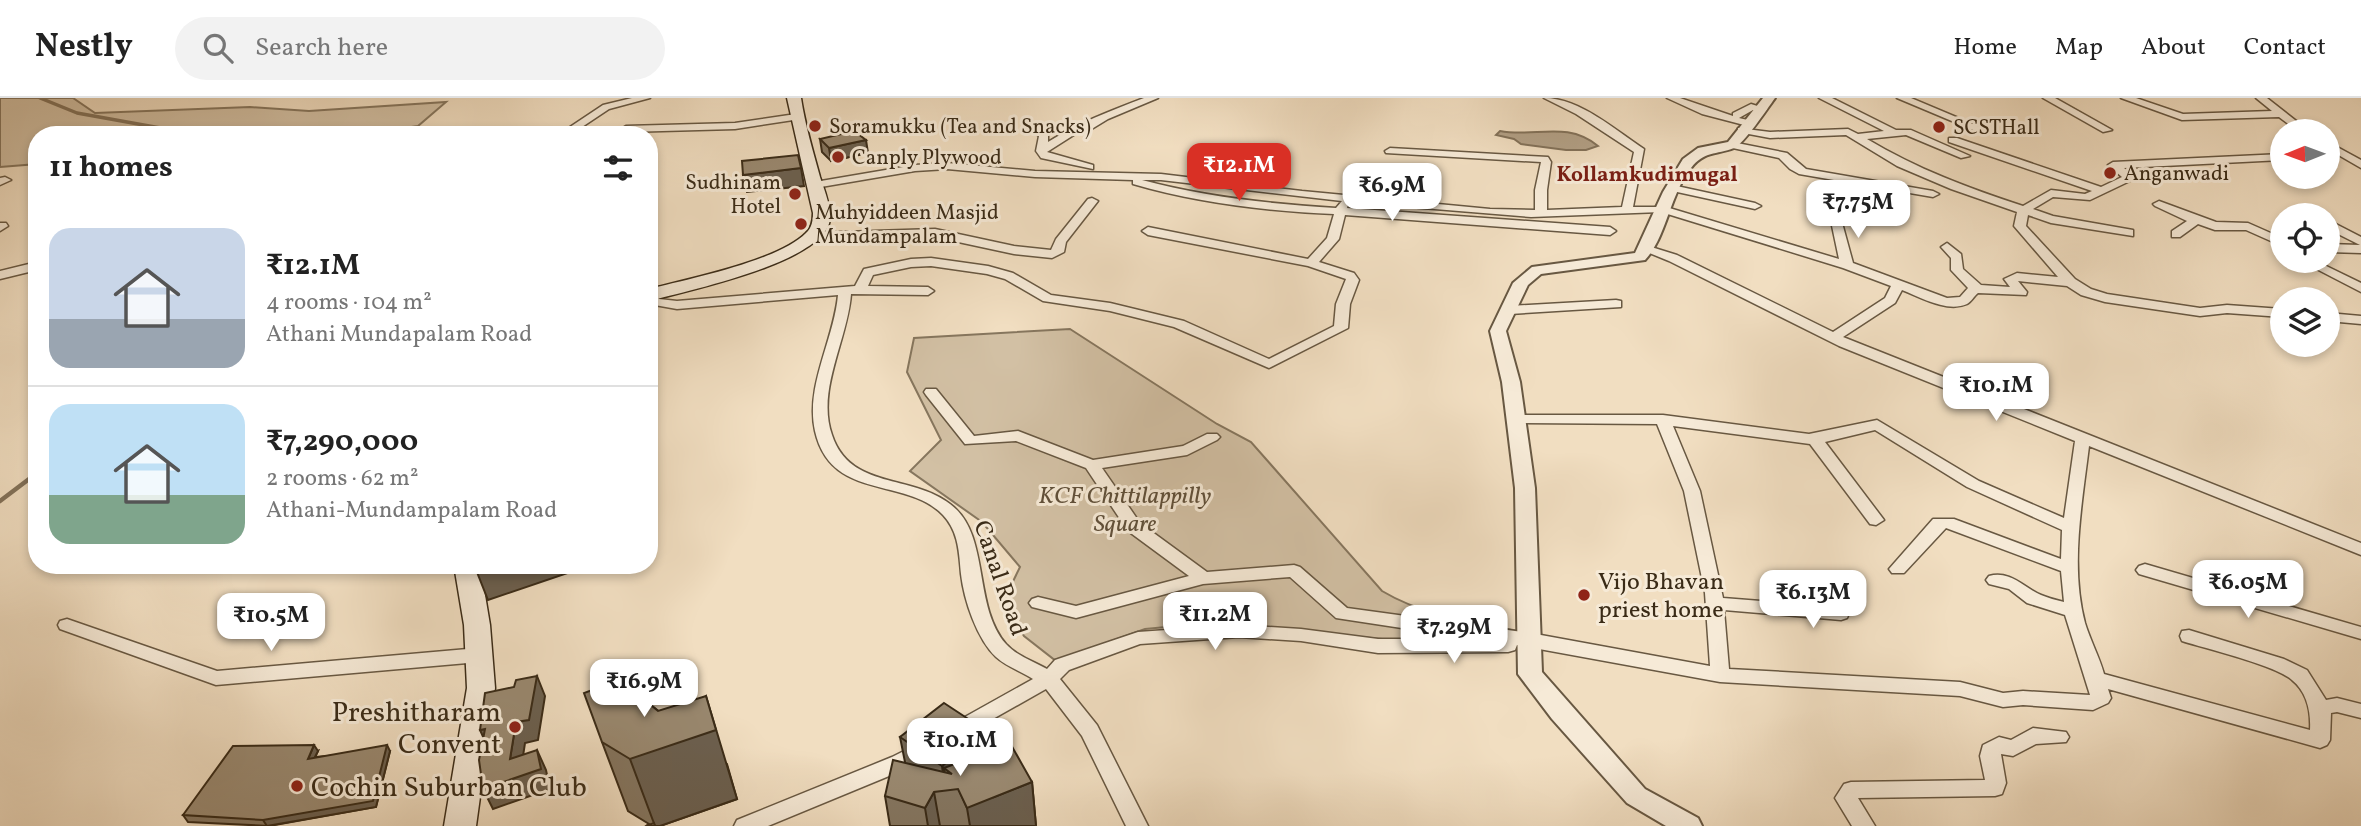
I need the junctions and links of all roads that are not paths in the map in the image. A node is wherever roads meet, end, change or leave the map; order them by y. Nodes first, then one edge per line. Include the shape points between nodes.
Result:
1 (645, 98) edge
2 (794, 98) edge
3 (1153, 98) edge
4 (1549, 98) edge
5 (1672, 98) edge
6 (1824, 98) edge
7 (1902, 98) edge
8 (2048, 98) edge
9 (2126, 98) edge
10 (2262, 98) edge
11 (1766, 103) edge
12 (2280, 114) junction
13 (796, 117) junction
14 (2287, 119) edge
15 (576, 126) edge
16 (658, 128) edge
17 (1740, 128) junction
18 (2107, 130) dead end
19 (1038, 131) dead end
20 (1892, 131) junction
21 (1855, 137) junction
22 (1954, 140) junction
23 (1938, 145) junction
24 (1390, 151) dead end
25 (1041, 152) junction
26 (2340, 152) edge
27 (2361, 153) edge
28 (2340, 154) edge
29 (2343, 154) junction
30 (2270, 158) edge
31 (1977, 161) dead end
32 (2361, 165) edge
33 (1118, 176) junction
34 (1133, 176) junction
35 (1835, 177) junction
36 (815, 185) junction
37 (1672, 188) junction
38 (2100, 190) junction
39 (1283, 192) junction
40 (1933, 194) dead end
41 (1900, 199) dead end
42 (1092, 201) dead end
43 (2159, 204) dead end
44 (1755, 206) dead end
45 (1342, 208) junction
46 (1627, 209) junction
47 (1662, 209) junction
48 (2023, 211) junction
49 (1490, 212) junction
50 (1541, 213) junction
51 (2196, 220) junction
52 (1837, 222) dead end
53 (2340, 230) edge
54 (1148, 231) dead end
55 (1610, 231) dead end
56 (2129, 233) dead end
57 (2176, 234) dead end
58 (812, 237) junction
59 (2270, 237) edge
60 (2361, 242) edge
61 (1947, 247) dead end
62 (2340, 248) edge
63 (2361, 249) edge
64 (1648, 250) junction
65 (1311, 262) junction
66 (1847, 265) junction
67 (28, 267) edge
68 (2331, 273) edge
69 (0, 275) edge
70 (2070, 282) junction
71 (1899, 283) junction
72 (2361, 288) edge
73 (1977, 289) junction
74 (853, 290) junction
75 (928, 291) dead end
76 (658, 292) edge
77 (658, 303) edge
78 (1616, 304) dead end
79 (1510, 310) junction
80 (2270, 312) edge
81 (2340, 318) edge
82 (2361, 320) edge
83 (1833, 338) junction
84 (931, 392) dead end
85 (1515, 418) junction
86 (1663, 420) junction
87 (1212, 437) dead end
88 (2083, 437) junction
89 (1813, 438) junction
90 (1092, 465) junction
91 (1876, 520) dead end
92 (2071, 527) junction
93 (2361, 550) edge
94 (2069, 568) junction
95 (1898, 569) dead end
96 (2145, 570) dead end
97 (468, 574) edge
98 (1203, 578) junction
99 (1994, 580) dead end
100 (1834, 583) dead end
101 (1038, 603) dead end
102 (1715, 603) junction
103 (2074, 611) junction
104 (67, 625) dead end
105 (2361, 633) edge
106 (2189, 636) dead end
107 (1530, 643) junction
108 (479, 655) junction
109 (1720, 675) junction
110 (2095, 678) junction
111 (1048, 679) junction
112 (2321, 708) junction
113 (2361, 711) edge
114 (2059, 737) dead end
115 (460, 826) edge
116 (745, 826) edge
117 (1137, 826) edge
118 (1689, 826) edge
119 (1864, 826) edge

1 - 15 street via 606,107
2 - 13 main road
3 - 25 street via 1078,128
4 - 46 street via 1580,112 1640,151
5 - 17 street
6 - 20 street
7 - 22 street via 1982,130
8 - 18 street
9 - 12 street via 2182,117
10 - 12 street
11 - 17 street
12 - 14 street
13 - 16 street via 735,126
13 - 36 main road
17 - 21 street via 1770,135 1848,132
17 - 35 street via 1798,170
17 - 37 street via 1695,155
19 - 25 street via 1045,135
20 - 21 street
20 - 23 street
21 - 48 street via 1901,164
22 - 23 street
22 - 38 street
23 - 31 street
24 - 50 street via 1544,159
25 - 34 street via 1062,162
26 - 29 street
27 - 29 street
28 - 29 street
29 - 32 street
30 - 38 street via 2113,165 2130,177
33 - 34 street
33 - 36 street via 947,166
33 - 45 street via 1191,195 1277,208
34 - 39 street
35 - 40 street
35 - 41 street via 1839,189
36 - 58 main road via 822,215
37 - 44 street
37 - 47 street
38 - 48 street via 2082,199 2052,193
39 - 45 street
39 - 49 street
42 - 58 street via 1060,242 1058,252 1052,254 935,233
43 - 51 street
45 - 49 street
45 - 55 street
45 - 65 street via 1333,239
46 - 47 street
46 - 50 street
47 - 64 street
47 - 66 street
48 - 56 street
48 - 70 street via 2020,226 2024,234
49 - 50 street
51 - 57 street
51 - 59 street via 2248,227
52 - 66 street
53 - 60 street
54 - 65 street
58 - 76 main road via 749,265
61 - 73 street via 1957,257 1957,270
62 - 63 street
64 - 79 street via 1628,261 1537,270 1521,283
64 - 83 street via 1673,258
65 - 74 street via 1353,280 1343,303 1341,328 1269,365 1179,324 1048,298 1009,276 977,268 911,263 869,272
66 - 71 street
67 - 69 street
68 - 72 street
70 - 73 street via 2017,277 2010,279 2021,292
70 - 80 street via 2105,298 2167,308
71 - 73 street via 1946,302 1964,301
71 - 83 street via 1889,300
74 - 75 street
74 - 77 street
74 - 111 street, Canal Road via 824,386 822,419 831,453 848,469 943,506 956,520 971,555 970,572 1000,652
78 - 79 street
79 - 85 street via 1498,331
81 - 82 street
83 - 88 street
84 - 90 street via 970,441 1018,436
85 - 86 street
85 - 107 street via 1525,488
86 - 89 street
86 - 102 street via 1692,491
87 - 90 street via 1187,450
88 - 92 street
88 - 93 street
89 - 91 street
89 - 92 street via 1877,425 1973,484
90 - 98 street via 1134,527
92 - 94 street
94 - 95 street via 1939,523
94 - 103 street
96 - 105 street
97 - 108 main road
98 - 101 street via 1076,612
98 - 107 street via 1294,571 1342,614
99 - 103 street via 2015,585 2033,599
100 - 102 street via 1843,606 1841,614
102 - 109 street
103 - 110 street
104 - 108 street via 216,678
106 - 112 street via 2300,674
107 - 109 street
107 - 111 street via 1378,646 1288,634 1185,633 1138,638 1097,651 1062,665
107 - 118 street via 1530,674 1561,713 1636,796
108 - 115 main road via 481,688
109 - 110 street via 1960,689 2003,700 2093,703 2101,698
110 - 112 street via 2320,740
111 - 116 street via 899,763
111 - 117 street, Canal Road via 1089,730
112 - 113 street via 2337,705
114 - 119 street via 2033,736 2013,748 1999,745 1990,751 1995,788 1851,790 1846,798

